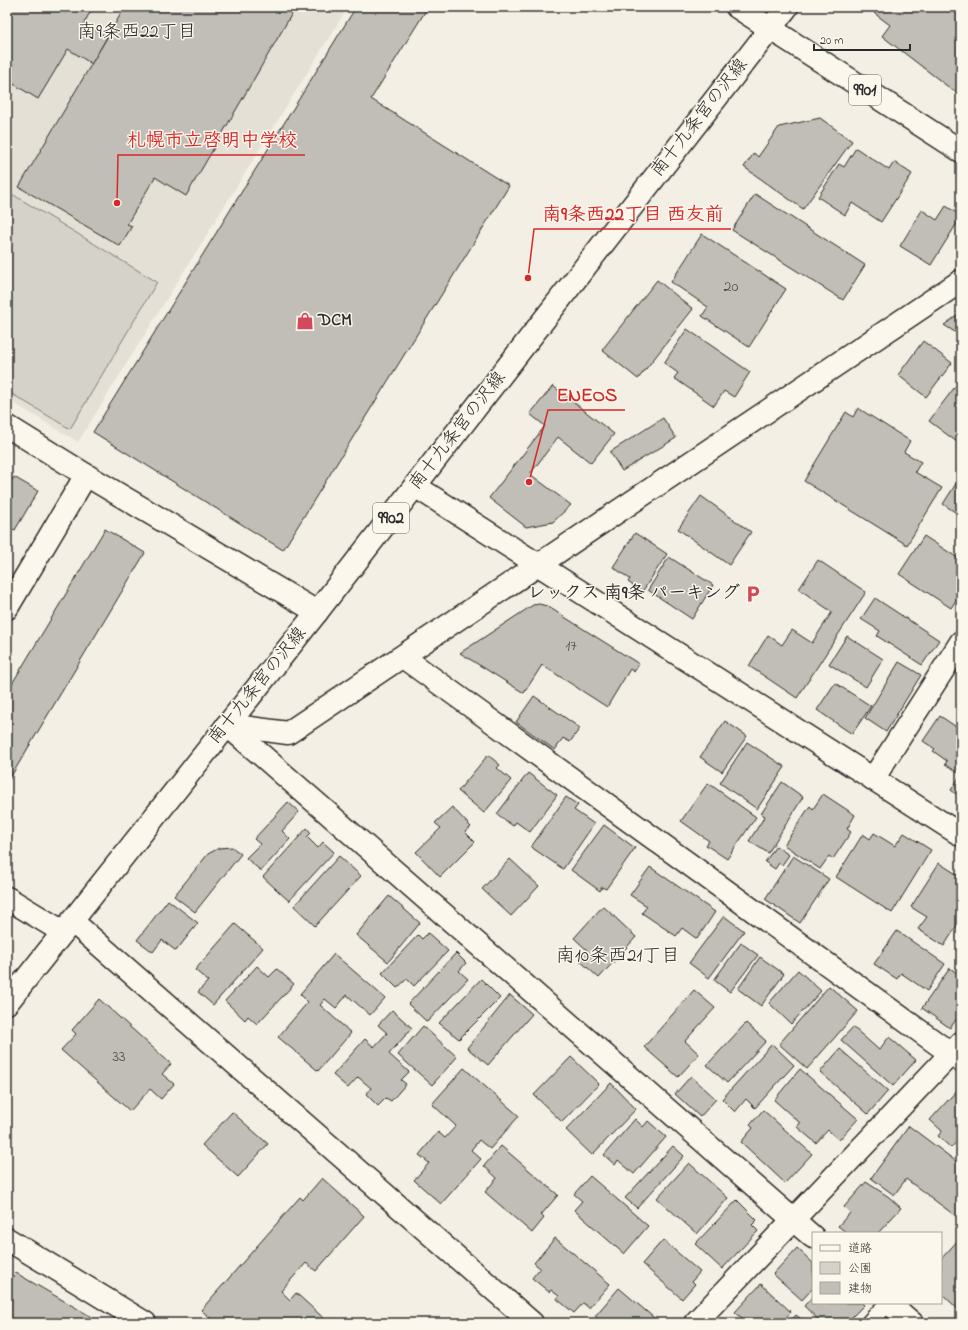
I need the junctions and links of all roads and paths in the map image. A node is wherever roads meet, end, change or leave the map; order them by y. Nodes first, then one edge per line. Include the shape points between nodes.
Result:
1 (737, 7) edge
2 (787, 7) edge
3 (770, 28) junction
4 (961, 151) edge
5 (961, 281) edge
6 (7, 426) edge
7 (86, 475) junction
8 (415, 486) junction
9 (538, 565) junction
10 (7, 608) edge
11 (317, 612) junction
12 (961, 642) edge
13 (402, 657) junction
14 (227, 725) junction
15 (873, 779) junction
16 (961, 835) edge
17 (7, 898) edge
18 (68, 926) junction
19 (7, 1003) edge
20 (958, 1053) edge
21 (792, 1220) junction
22 (812, 1236) edge
23 (7, 1239) edge
24 (887, 1304) edge
25 (889, 1304) edge
26 (146, 1323) edge
27 (532, 1323) edge
28 (695, 1323) edge
29 (869, 1323) edge
30 (912, 1323) edge

1 - 3 street, 9901
2 - 3 street, 南十九条宮の沢線 / 9902
3 - 4 street, 9901
3 - 8 street, 南十九条宮の沢線 / 9902
5 - 9 street
6 - 7 street
7 - 10 street
7 - 11 street
8 - 9 street
8 - 11 street, 南十九条宮の沢線 / 9902
9 - 13 street
9 - 15 street
11 - 14 street, 南十九条宮の沢線 / 9902
12 - 15 street
13 - 14 street via 288,733
13 - 20 street
14 - 18 street, 南十九条宮の沢線 / 9902
14 - 21 street
15 - 16 street
17 - 18 street
18 - 19 street, 南十九条宮の沢線 / 9902
18 - 27 street
20 - 21 street
21 - 22 street
21 - 28 street
23 - 26 street
24 - 29 lane
25 - 30 street

